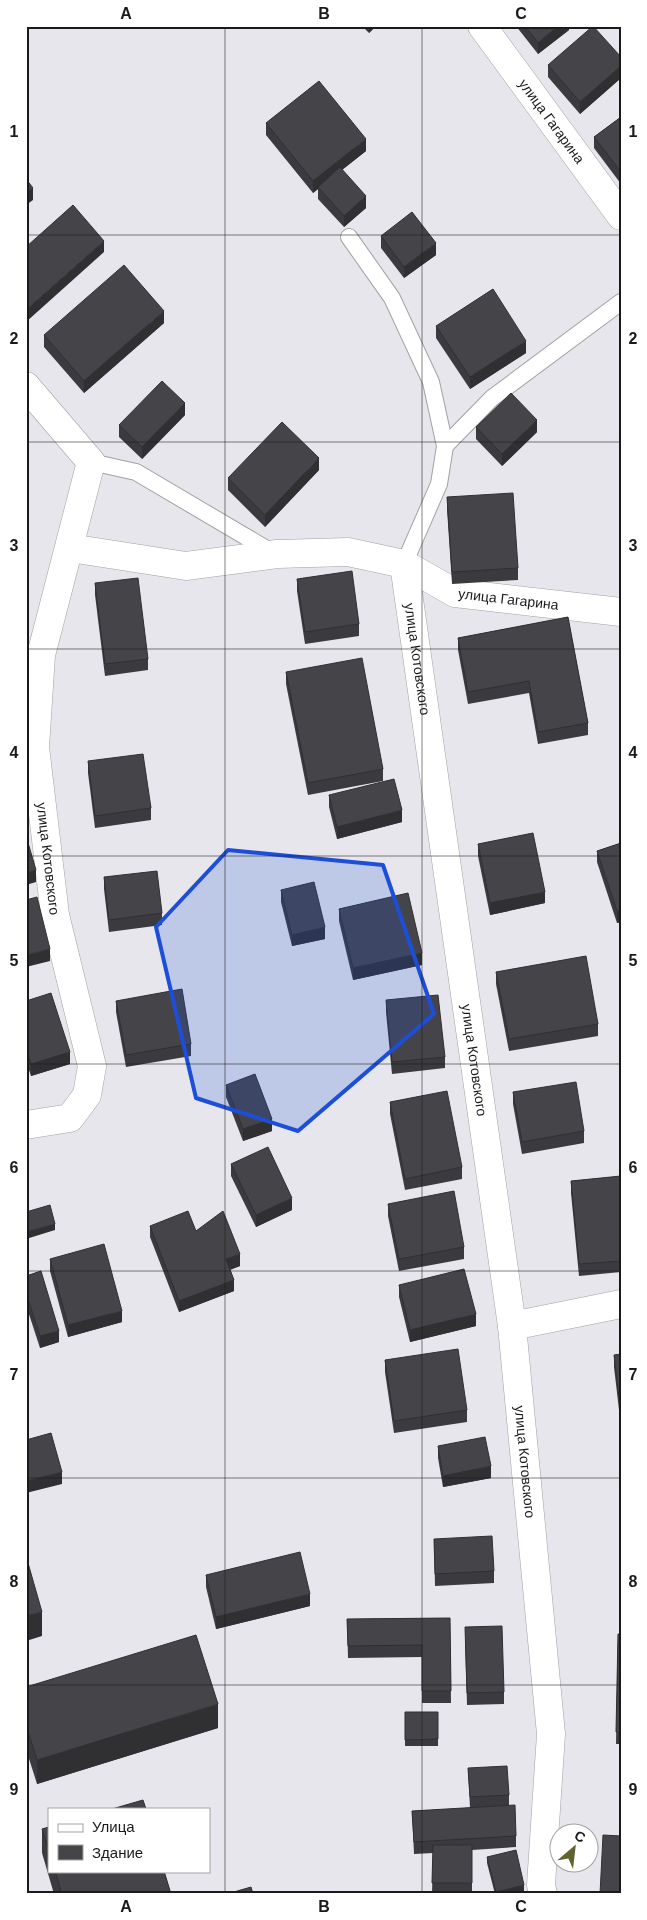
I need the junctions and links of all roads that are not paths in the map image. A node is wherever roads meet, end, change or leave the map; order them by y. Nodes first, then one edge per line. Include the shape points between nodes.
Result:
1 (482, 26) edge
2 (621, 216) edge
3 (349, 237) dead end
4 (621, 302) edge
5 (26, 386) edge
6 (445, 446) junction
7 (91, 462) junction
8 (70, 548) junction
9 (277, 554) junction
10 (404, 564) junction
11 (621, 612) edge
12 (26, 1125) edge
13 (621, 1304) edge
14 (512, 1326) junction
15 (543, 1894) edge

1 - 2 street, улица Гагарина
3 - 6 lane via 396,306 431,382
4 - 6 lane via 492,398
5 - 7 street
6 - 10 lane via 439,484
7 - 8 street, улица Котовского
7 - 9 lane via 136,472
8 - 9 street via 186,566
8 - 12 street, улица Котовского via 41,655 35,747 55,915 92,1066 87,1095 70,1118
9 - 10 street via 348,552
10 - 11 street, улица Гагарина via 455,593
10 - 14 street, улица Котовского
13 - 14 street
14 - 15 street, улица Котовского via 551,1734

